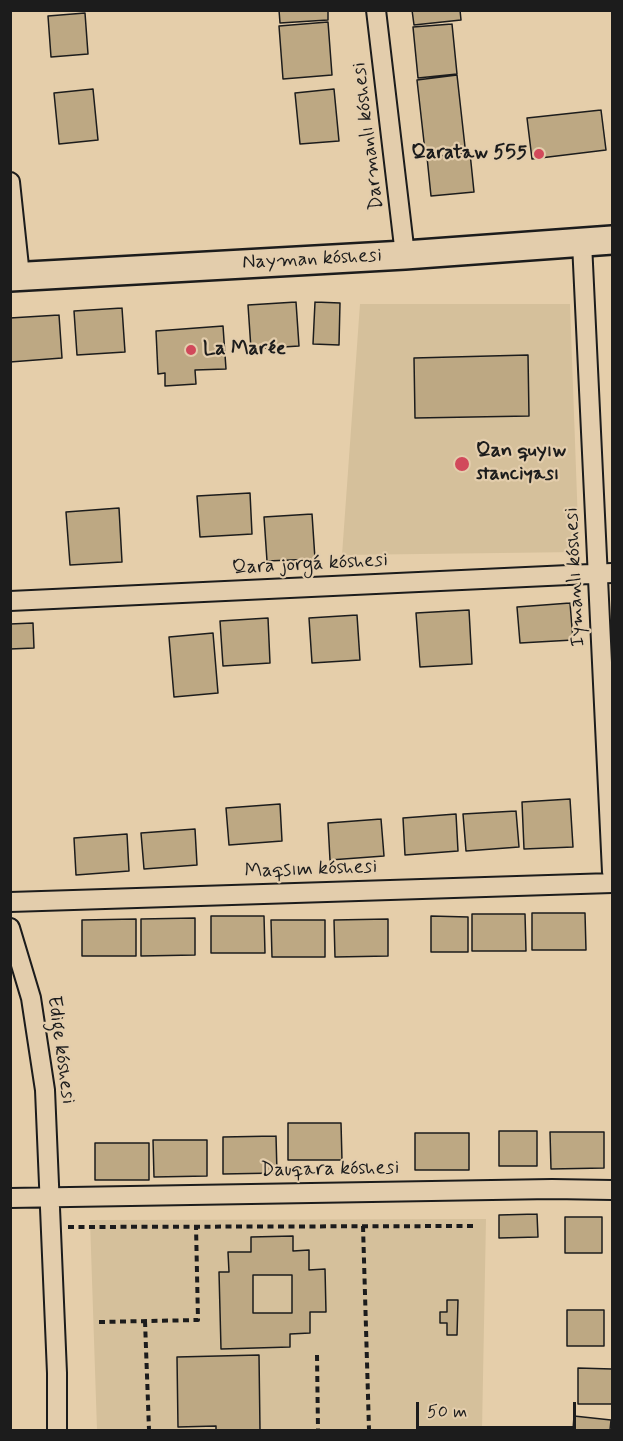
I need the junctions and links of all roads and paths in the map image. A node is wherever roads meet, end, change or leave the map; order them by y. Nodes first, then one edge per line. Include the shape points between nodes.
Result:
1 (376, 10) edge
2 (10, 182) edge
3 (612, 240) edge
4 (582, 243) junction
5 (405, 255) junction
6 (15, 277) edge
7 (605, 574) edge
8 (10, 601) edge
9 (612, 872) edge
10 (612, 883) edge
11 (10, 902) edge
12 (12, 939) edge
13 (612, 1190) edge
14 (10, 1198) edge
15 (48, 1199) junction
16 (196, 1226) junction
17 (363, 1226) junction
18 (475, 1226) dead end
19 (64, 1227) dead end
20 (145, 1321) junction
21 (99, 1322) dead end
22 (318, 1355) dead end
23 (57, 1431) edge
24 (148, 1431) edge
25 (318, 1431) edge
26 (369, 1431) edge

1 - 5 street, Darmanlı kóshesi
2 - 6 street
3 - 4 main road, Nayman kóshesi
4 - 5 main road, Nayman kóshesi
4 - 7 street, Iymanlı kóshesi
5 - 6 main road, Nayman kóshesi
7 - 8 street, Qara jorǵa kóshesi
7 - 9 street, Iymanlı kóshesi
10 - 11 street, Maqsım kóshesi
12 - 15 street, Edige kóshesi via 31,998 45,1090
13 - 15 street, Dauqara kóshesi
14 - 15 street
15 - 23 street, Edige kóshesi
16 - 17 path
16 - 19 path
16 - 20 path via 198,1320
17 - 18 path
17 - 26 path
20 - 21 path
20 - 24 path
22 - 25 path

